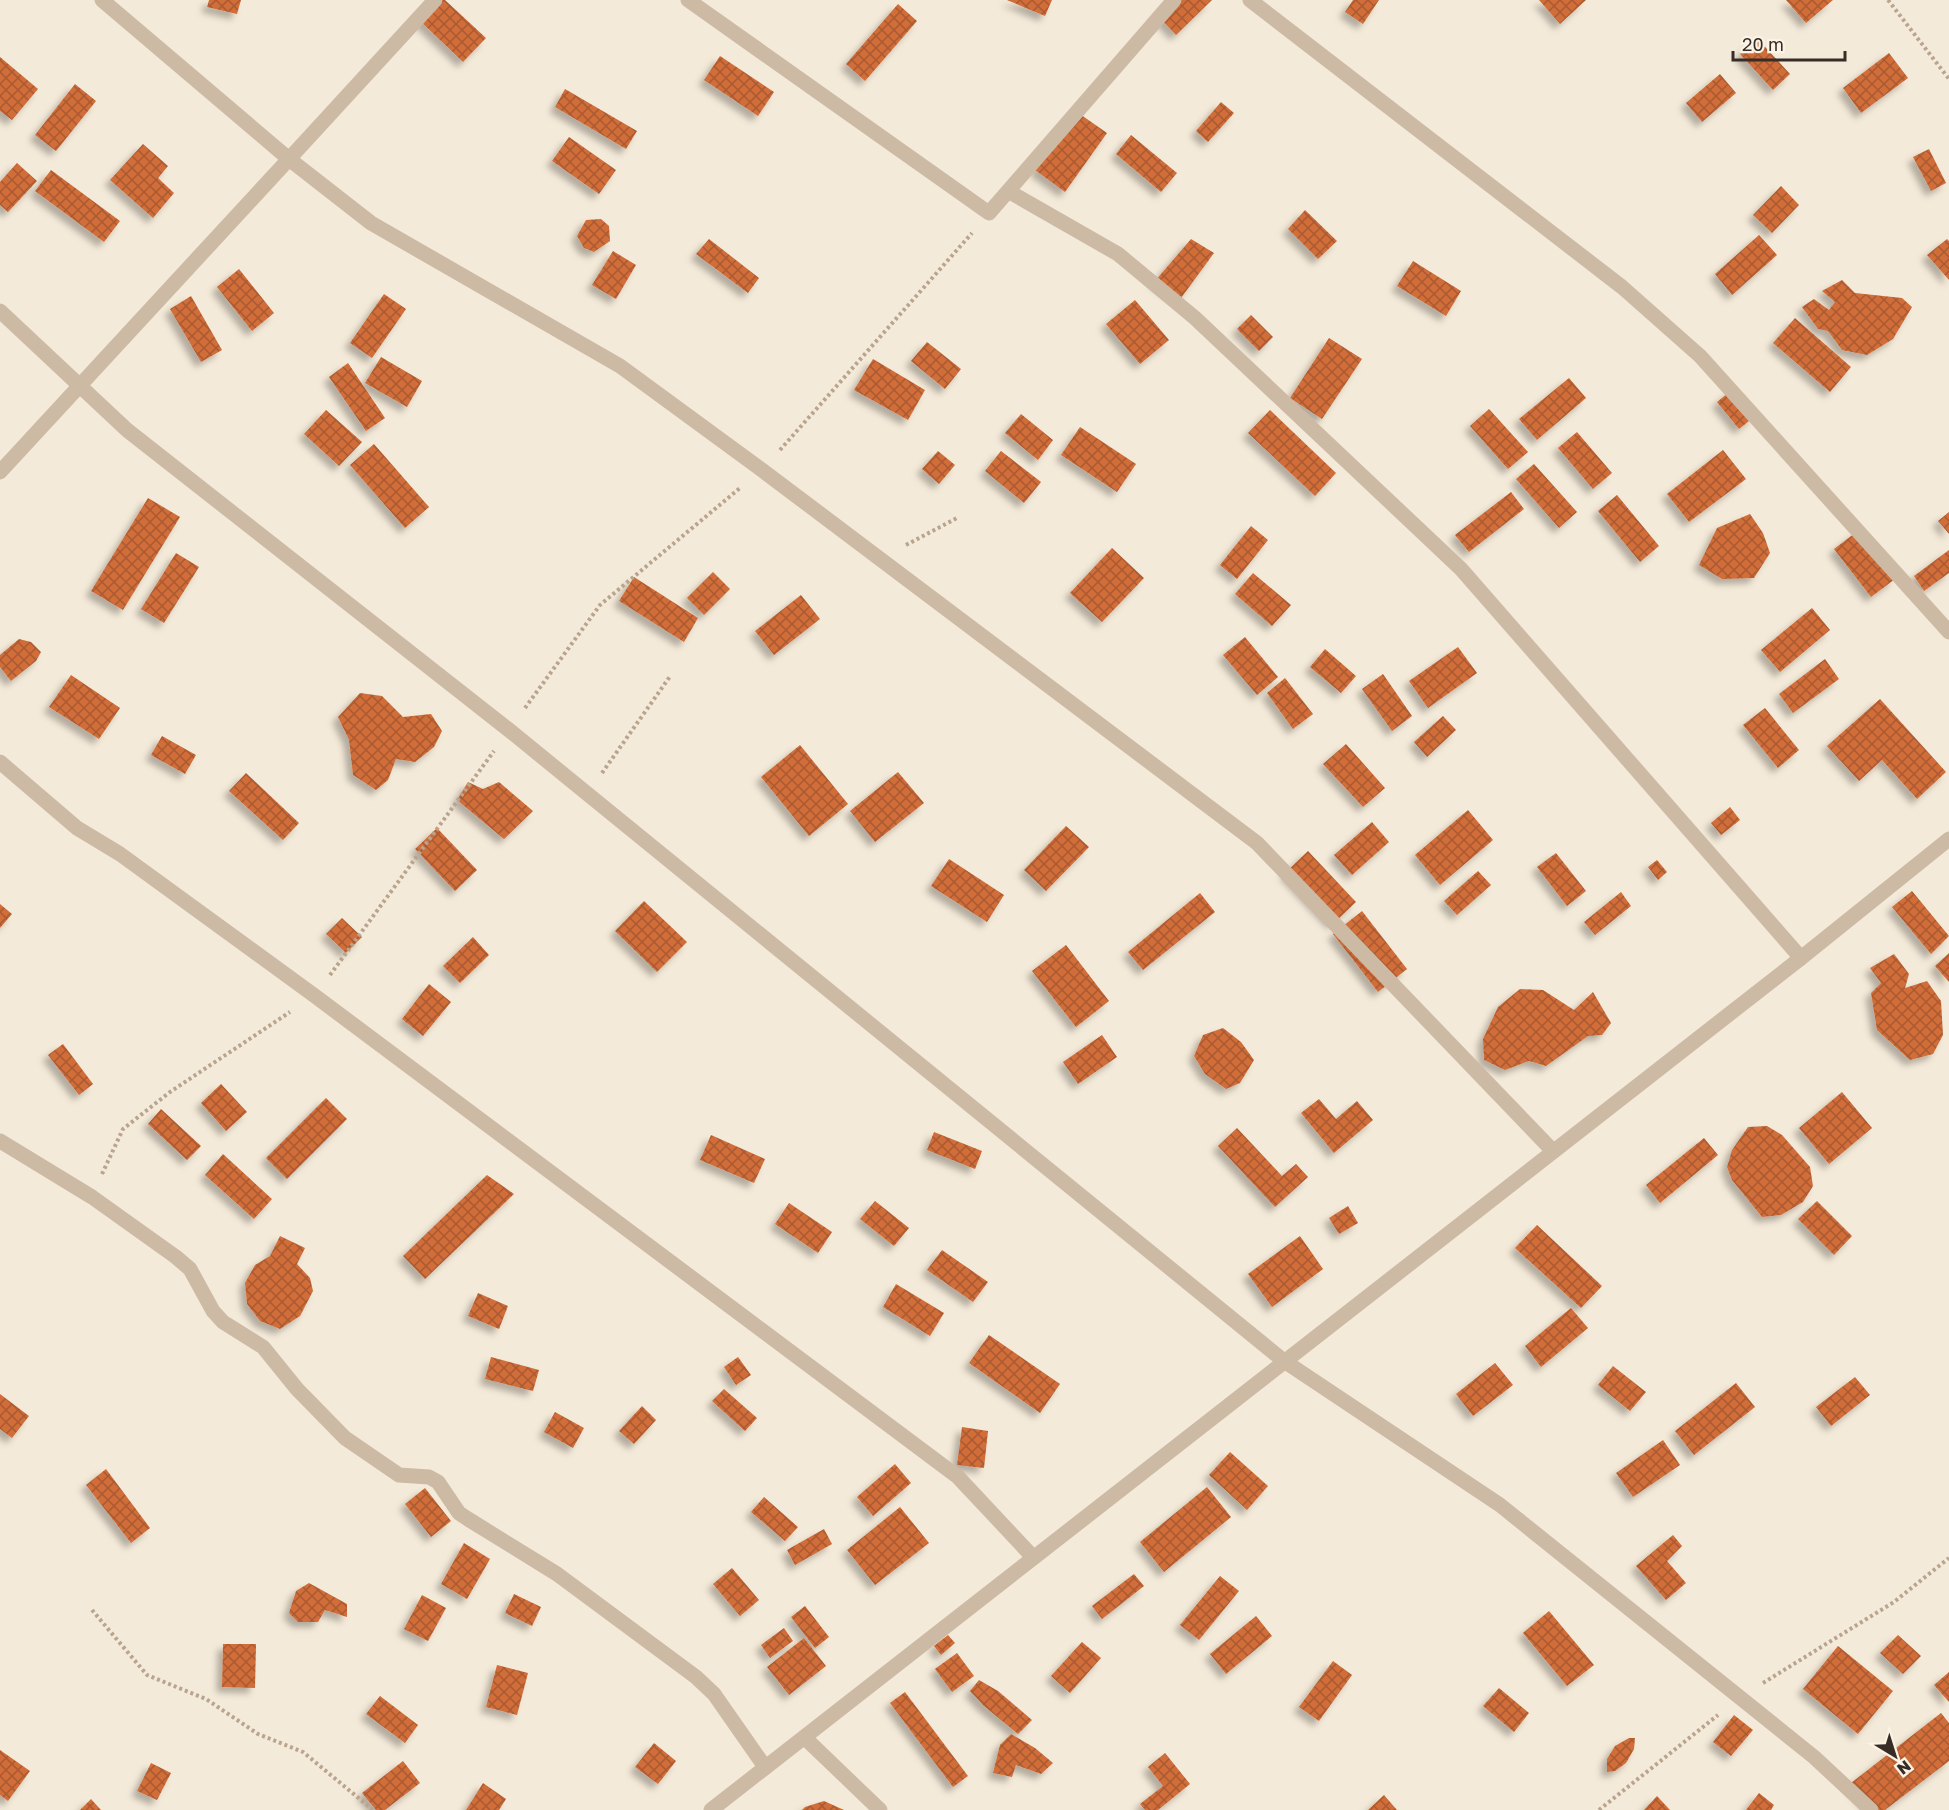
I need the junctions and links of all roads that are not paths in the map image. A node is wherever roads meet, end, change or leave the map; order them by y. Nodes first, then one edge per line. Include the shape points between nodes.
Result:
1 (102, 0) edge
2 (435, 0) edge
3 (688, 0) edge
4 (1173, 0) edge
5 (1250, 0) edge
6 (289, 159) junction
7 (1008, 191) junction
8 (0, 310) edge
9 (81, 385) junction
10 (0, 472) edge
11 (1949, 632) edge
12 (0, 762) edge
13 (1949, 838) edge
14 (1801, 958) junction
15 (0, 1142) edge
16 (1553, 1151) junction
17 (1284, 1361) junction
18 (1032, 1556) junction
19 (805, 1737) junction
20 (765, 1767) junction
21 (711, 1810) edge
22 (879, 1810) edge
23 (1872, 1810) edge

1 - 6 street
2 - 6 street
3 - 7 street via 989,213
4 - 7 street
5 - 11 street via 1622,286 1700,356
6 - 9 street
6 - 16 street via 371,223 620,366 1257,843
7 - 14 street via 1118,254 1195,318 1461,568
8 - 9 street
9 - 10 street
9 - 17 street via 127,430 587,794
12 - 18 street via 77,828 120,854 315,996 958,1477
13 - 14 street
14 - 16 street
15 - 20 street via 92,1197 190,1269 223,1322 263,1347 345,1438 399,1475 429,1477 438,1482 459,1513 557,1574 696,1677 714,1694
16 - 17 street
17 - 18 street
17 - 23 street via 1500,1505 1814,1757
18 - 19 street
19 - 20 street
19 - 22 street
20 - 21 street

